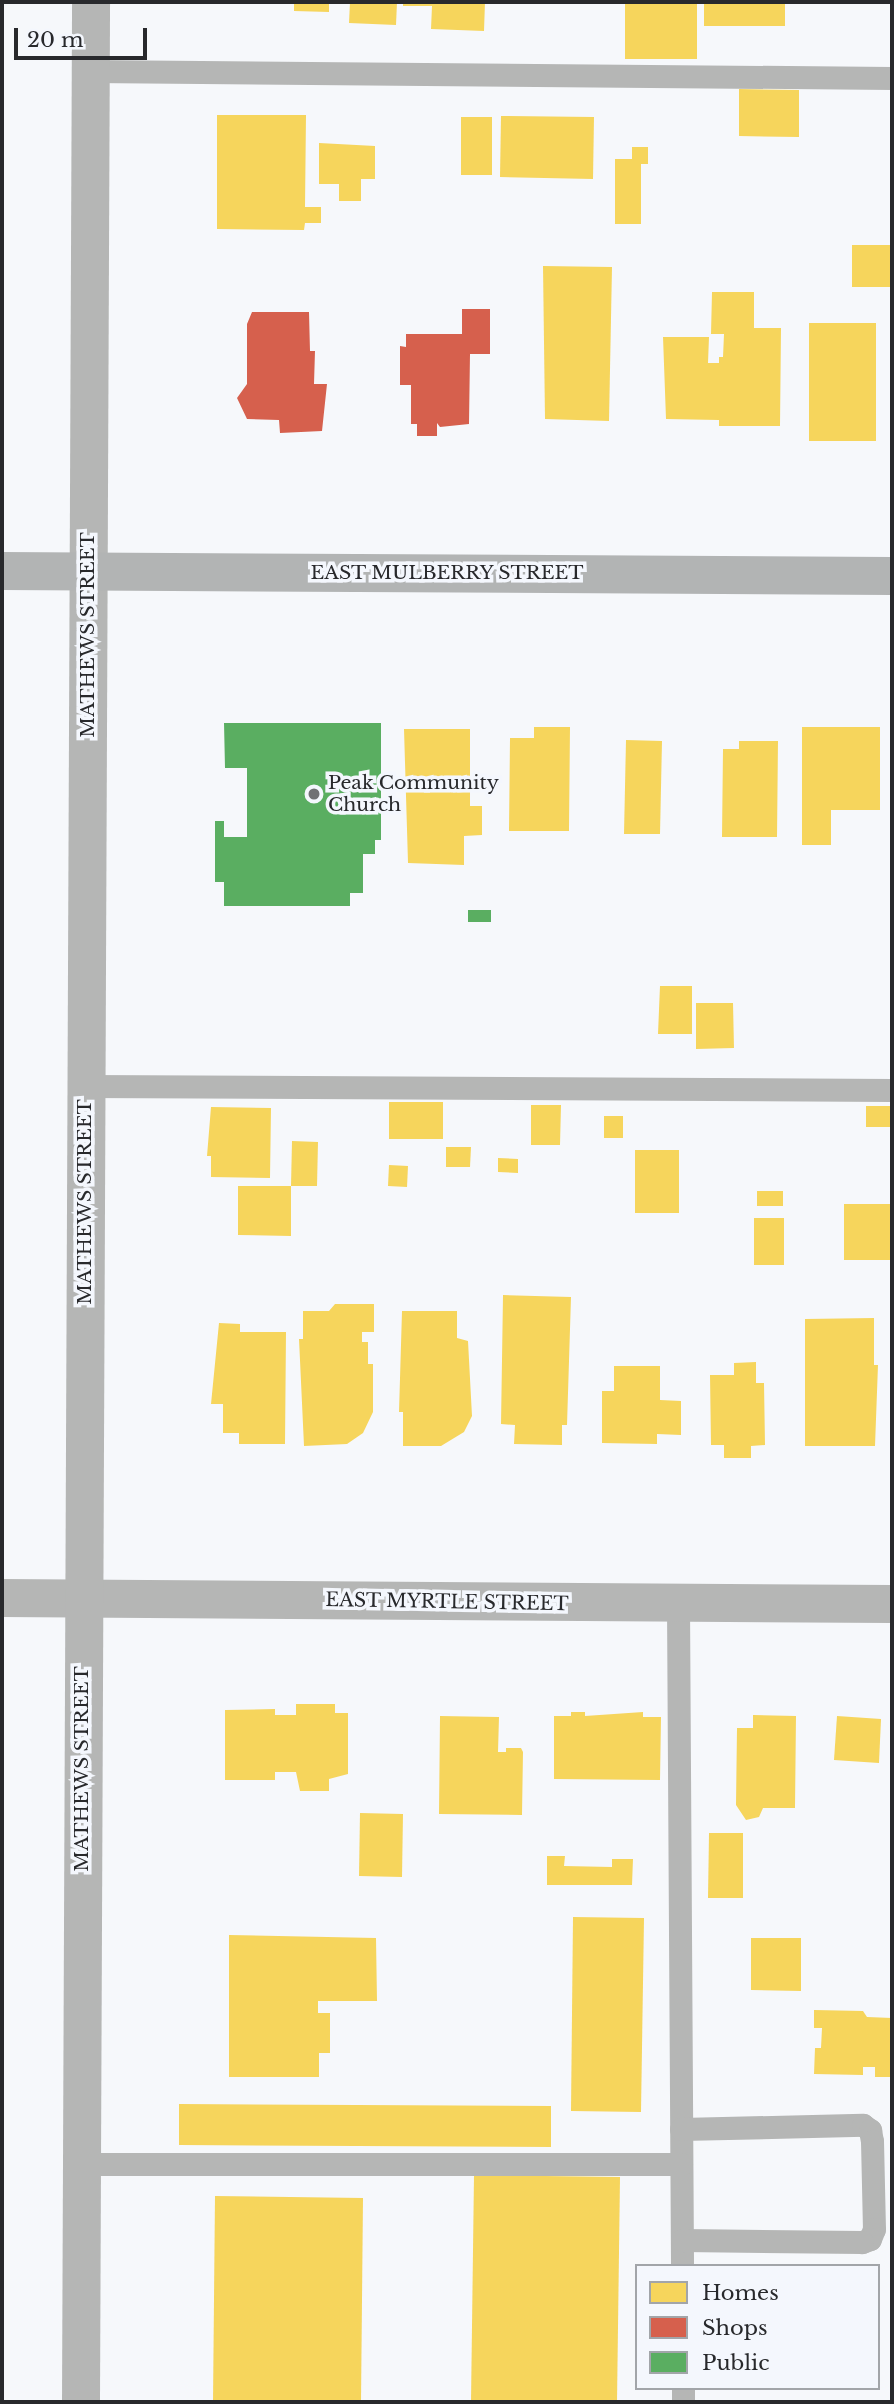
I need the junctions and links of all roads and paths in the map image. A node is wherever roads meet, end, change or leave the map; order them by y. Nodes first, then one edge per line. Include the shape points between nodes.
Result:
1 (91, 2) edge
2 (90, 71) junction
3 (892, 78) edge
4 (2, 571) edge
5 (88, 571) junction
6 (892, 576) edge
7 (85, 1086) junction
8 (892, 1090) edge
9 (2, 1598) edge
10 (82, 1599) junction
11 (892, 1604) edge
12 (678, 1605) junction
13 (681, 2129) junction
14 (83, 2164) junction
15 (681, 2164) junction
16 (682, 2240) junction
17 (682, 2264) edge
18 (81, 2402) edge

1 - 2 street, MATHEWS STREET
2 - 3 lane
2 - 5 street, MATHEWS STREET
4 - 5 highway, EAST MULBERRY STREET
5 - 6 highway, EAST MULBERRY STREET
5 - 7 street, MATHEWS STREET
7 - 8 lane
7 - 10 street, MATHEWS STREET
9 - 10 street, EAST MYRTLE STREET
10 - 12 street, EAST MYRTLE STREET
10 - 14 street, MATHEWS STREET
11 - 12 street, EAST MYRTLE STREET
12 - 13 lane
13 - 15 lane
13 - 16 lane via 863,2125 870,2130 872,2141 874,2229 870,2239 862,2242
14 - 15 lane
14 - 18 street, MATHEWS STREET
15 - 16 lane
16 - 17 lane

